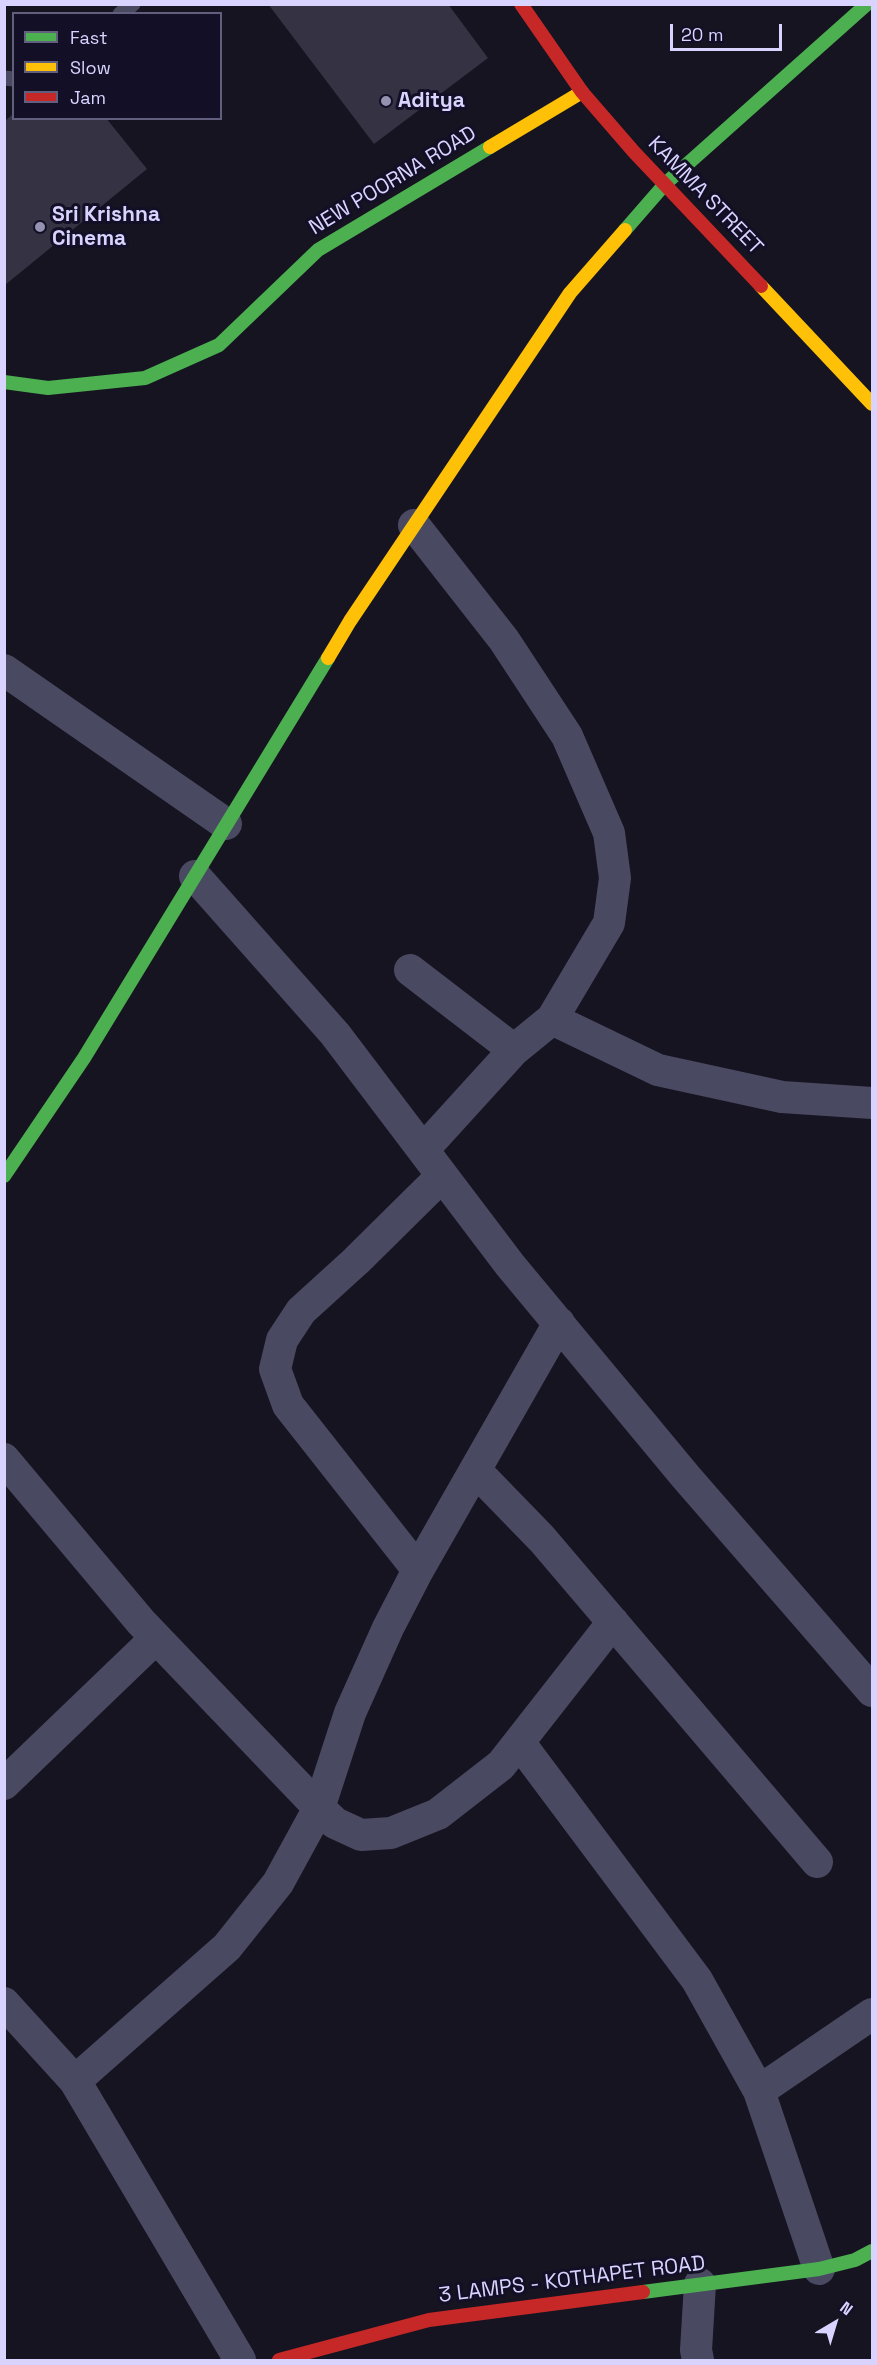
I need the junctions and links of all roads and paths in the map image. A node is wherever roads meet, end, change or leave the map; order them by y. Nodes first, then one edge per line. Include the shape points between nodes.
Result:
1 (521, 4) edge
2 (867, 4) edge
3 (582, 92) junction
4 (665, 184) junction
5 (4, 382) edge
6 (873, 404) edge
7 (414, 525) junction
8 (4, 670) edge
9 (226, 824) junction
10 (195, 876) junction
11 (410, 970) dead end
12 (552, 1019) junction
13 (513, 1050) junction
14 (873, 1103) edge
15 (423, 1150) junction
16 (4, 1176) edge
17 (442, 1176) junction
18 (559, 1323) junction
19 (4, 1459) edge
20 (476, 1471) junction
21 (418, 1570) junction
22 (613, 1622) junction
23 (156, 1638) junction
24 (873, 1691) edge
25 (519, 1742) junction
26 (4, 1784) edge
27 (318, 1808) junction
28 (817, 1862) dead end
29 (4, 2003) edge
30 (873, 2014) edge
31 (75, 2081) junction
32 (759, 2091) junction
33 (873, 2251) edge
34 (819, 2269) junction
35 (700, 2284) junction
36 (240, 2361) edge
37 (279, 2361) edge
38 (698, 2361) edge

1 - 3 street, KAMMA STREET
2 - 4 street
3 - 4 street, KAMMA STREET
3 - 5 street, NEW POORNA ROAD via 318,250 219,345 145,378 48,388
4 - 6 street, KAMMA STREET
4 - 7 street via 570,293
7 - 9 street via 350,621
7 - 12 street via 504,640 567,736 609,833 615,878 609,923
8 - 9 street
9 - 10 street
10 - 15 street via 335,1034
10 - 16 street via 84,1058
11 - 13 street
12 - 13 street
12 - 14 street via 658,1070 782,1097
13 - 15 street
15 - 17 street
17 - 18 street
17 - 21 street via 301,1311 282,1340 274,1369 288,1405
18 - 20 street
18 - 24 street via 686,1477
19 - 23 street
20 - 21 street
20 - 22 street via 542,1539
21 - 27 street via 351,1713
22 - 25 street
22 - 28 street
23 - 26 street
23 - 27 street
25 - 27 street via 501,1765 438,1814 391,1833 361,1835 335,1823
25 - 32 street via 697,1980
27 - 31 street via 278,1883 227,1947
29 - 31 street
30 - 32 street
31 - 36 street
32 - 34 street
33 - 34 street, 3 LAMPS - KOTHAPET ROAD
34 - 35 street, 3 LAMPS - KOTHAPET ROAD
35 - 37 street, 3 LAMPS - KOTHAPET ROAD via 429,2320
35 - 38 street

